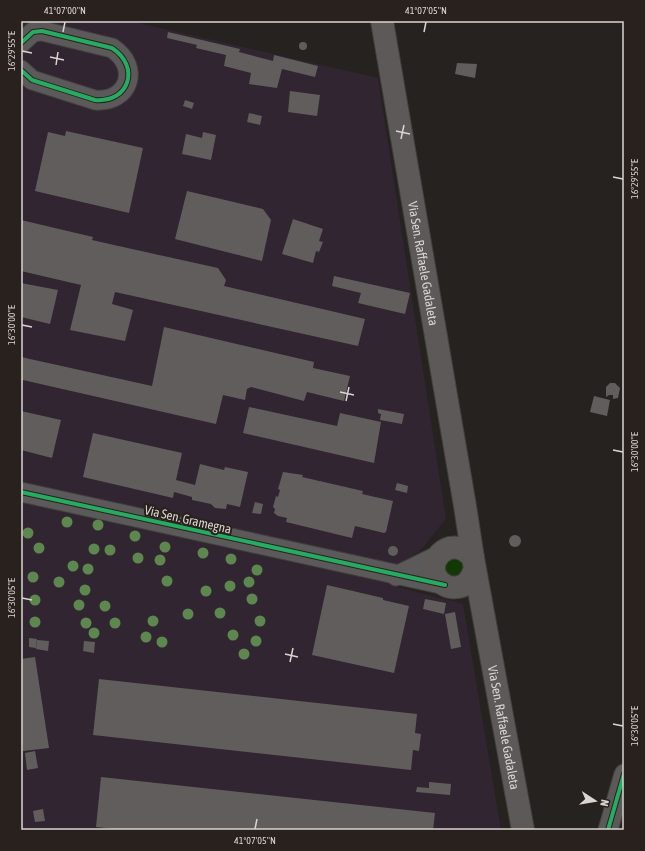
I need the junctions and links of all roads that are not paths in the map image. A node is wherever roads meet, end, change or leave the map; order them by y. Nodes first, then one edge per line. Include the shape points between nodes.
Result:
1 (382, 21) edge
2 (25, 33) edge
3 (21, 70) edge
4 (21, 492) edge
5 (465, 506) junction
6 (443, 552) junction
7 (473, 565) junction
8 (396, 576) junction
9 (451, 587) junction
10 (485, 625) junction
11 (624, 774) edge
12 (523, 830) edge
13 (608, 830) edge

1 - 5 main road, Via Sen. Raffaele Gadaleta
2 - 3 street via 42,30 112,48 125,60 128,78 120,94 104,101 36,82 25,76
4 - 8 street, Via Sen. Gramegna
5 - 6 main road, Via Sen. Raffaele Gadaleta
5 - 7 main road, Via Sen. Raffaele Gadaleta
6 - 7 main road via 462,549
6 - 8 street
6 - 9 main road, Via Sen. Raffaele Gadaleta via 434,570 440,582
7 - 9 main road via 468,582
7 - 10 main road, Via Sen. Raffaele Gadaleta
8 - 9 street, Via Sen. Gramegna
9 - 10 main road, Via Sen. Raffaele Gadaleta
10 - 12 main road, Via Sen. Raffaele Gadaleta
11 - 13 street

